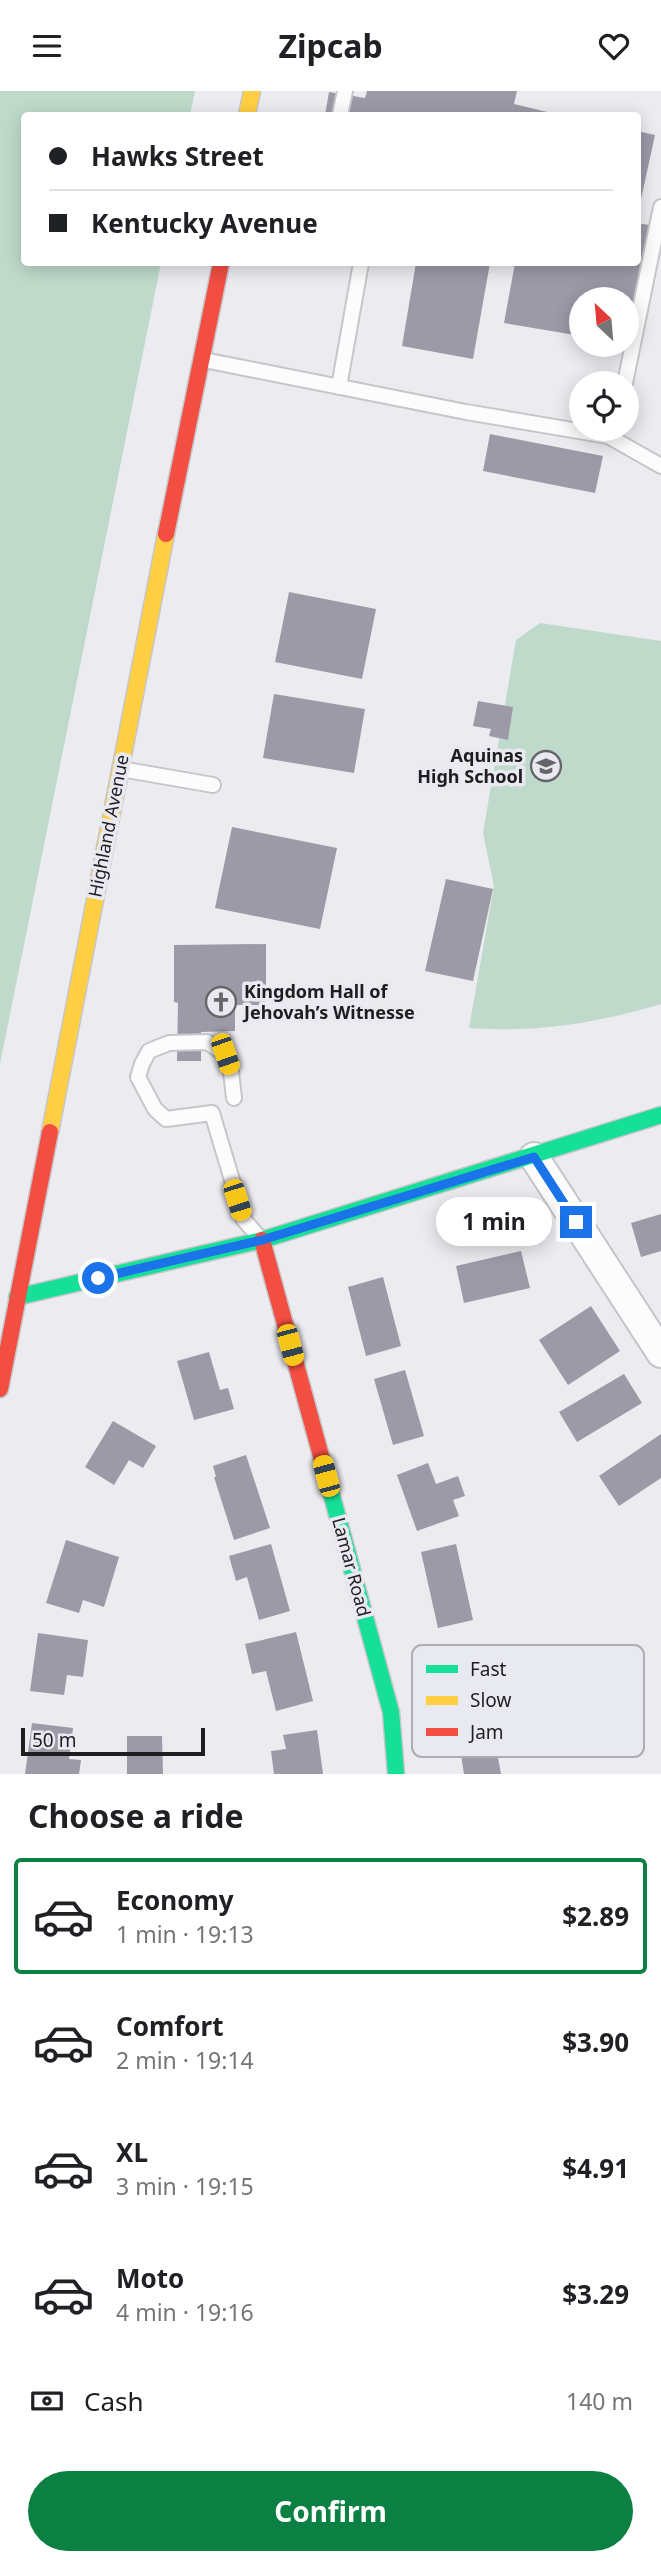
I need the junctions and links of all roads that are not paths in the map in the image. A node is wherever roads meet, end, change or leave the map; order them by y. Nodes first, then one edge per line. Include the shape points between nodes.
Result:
1 (252, 91) edge
2 (345, 91) edge
3 (248, 112) edge
4 (341, 112) edge
5 (661, 207) edge
6 (219, 266) edge
7 (360, 266) edge
8 (203, 360) junction
9 (627, 371) edge
10 (339, 387) junction
11 (569, 426) edge
12 (623, 441) edge
13 (661, 466) edge
14 (120, 769) junction
15 (213, 785) dead end
16 (234, 1097) dead end
17 (661, 1115) edge
18 (534, 1157) junction
19 (262, 1240) junction
20 (17, 1297) junction
21 (661, 1353) edge
22 (0, 1389) edge
23 (396, 1774) edge

1 - 3 street
2 - 4 lane
5 - 9 lane
6 - 8 street, Highland Avenue
7 - 10 lane
8 - 10 lane
8 - 14 street, Highland Avenue
10 - 11 lane
12 - 13 lane
14 - 15 lane
14 - 20 street, Highland Avenue
16 - 19 lane via 225,1054 207,1042 169,1043 149,1051 138,1077 155,1109 166,1119 212,1112 244,1220
17 - 18 street
18 - 19 street
18 - 21 street
19 - 20 street
19 - 23 street, Lamar Road via 391,1712
20 - 22 street, Highland Avenue

